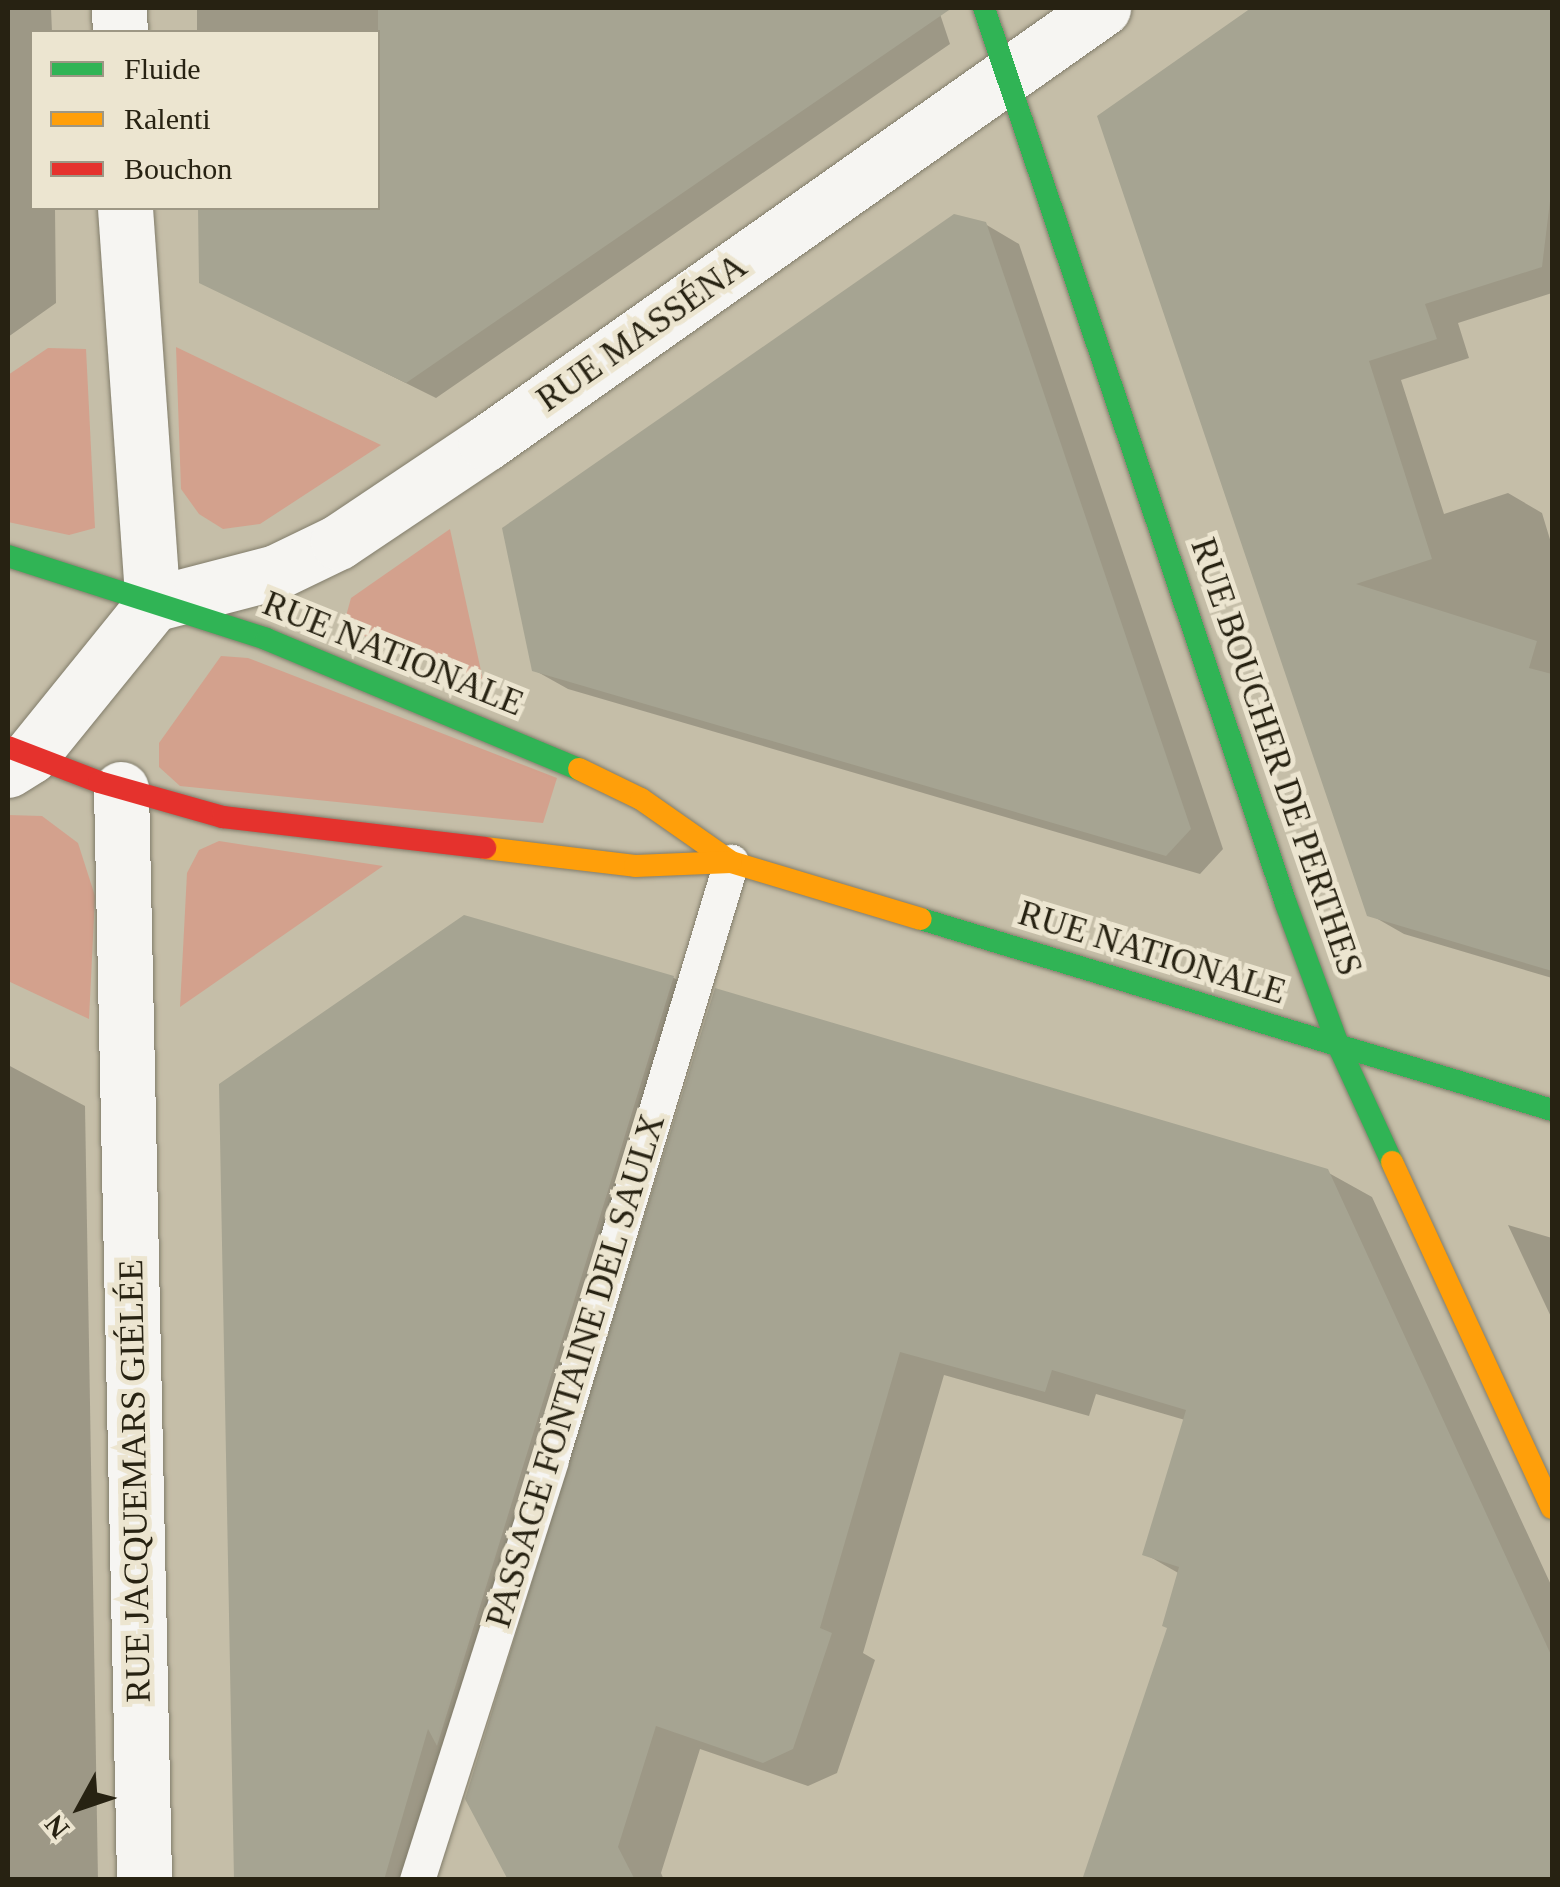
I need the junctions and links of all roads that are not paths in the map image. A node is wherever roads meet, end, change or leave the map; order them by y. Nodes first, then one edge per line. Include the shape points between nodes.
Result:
1 (984, 8) edge
2 (1103, 8) edge
3 (1008, 74) junction
4 (125, 210) edge
5 (8, 556) edge
6 (154, 604) junction
7 (15, 758) edge
8 (121, 789) junction
9 (731, 862) junction
10 (1339, 1047) junction
11 (1552, 1110) edge
12 (1552, 1508) edge
13 (144, 1880) edge
14 (417, 1880) edge

1 - 3 street, RUE BOUCHER DE PERTHES
2 - 3 street, RUE MASSÉNA
3 - 6 street, RUE MASSÉNA via 338,542 276,572
3 - 10 street, RUE BOUCHER DE PERTHES
4 - 6 street
5 - 6 street, RUE NATIONALE
6 - 7 street
6 - 9 street, RUE NATIONALE via 266,639 582,770 641,800
7 - 8 street, RUE NATIONALE
8 - 9 street, RUE NATIONALE via 252,821 636,866
8 - 13 street, RUE JACQUEMARS GIÉLÉE
9 - 10 street, RUE NATIONALE
9 - 14 lane, PASSAGE FONTAINE DEL SAULX
10 - 11 street, RUE NATIONALE
10 - 12 street, RUE BOUCHER DE PERTHES

